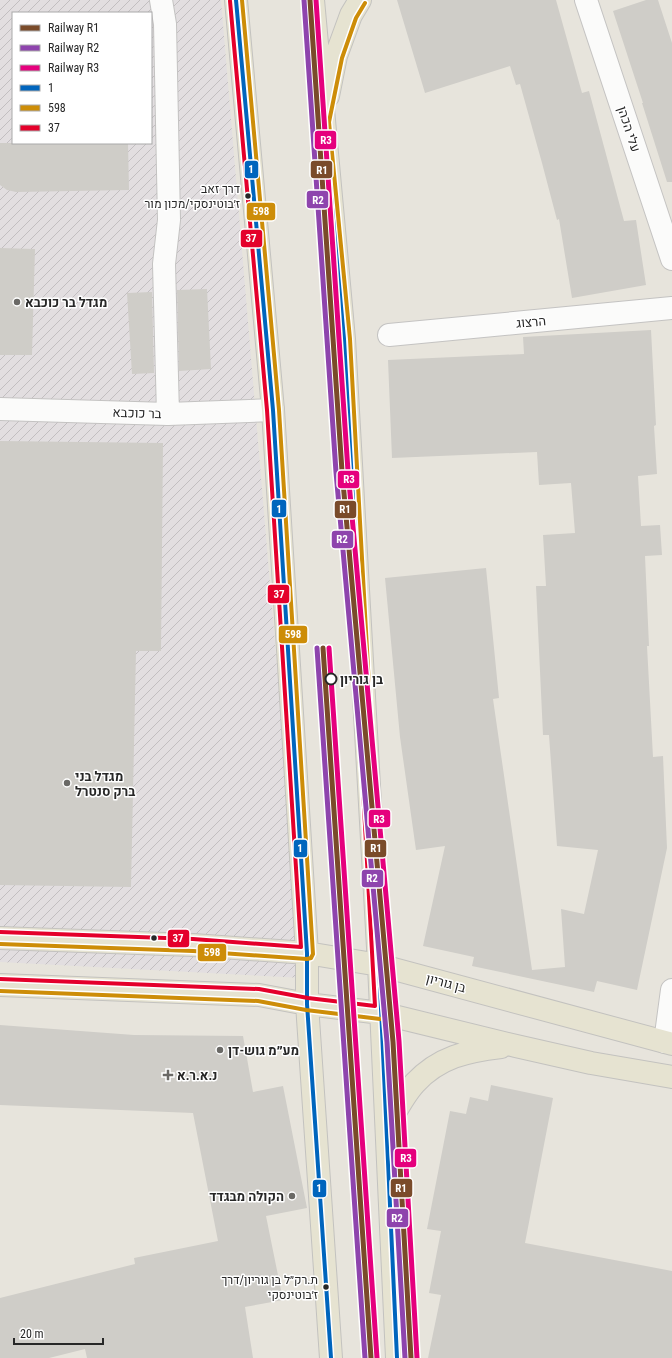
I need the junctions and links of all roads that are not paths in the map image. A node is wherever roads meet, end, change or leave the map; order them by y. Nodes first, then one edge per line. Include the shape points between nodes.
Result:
1 (161, 0) edge
2 (236, 0) edge
3 (313, 0) edge
4 (360, 0) edge
5 (586, 0) edge
6 (323, 122) junction
7 (672, 259) edge
8 (672, 308) edge
9 (389, 335) dead end
10 (0, 409) edge
11 (273, 410) junction
12 (168, 414) junction
13 (0, 938) edge
14 (307, 953) junction
15 (378, 965) junction
16 (0, 985) edge
17 (672, 990) edge
18 (308, 1004) junction
19 (381, 1013) junction
20 (668, 1043) edge
21 (516, 1046) junction
22 (672, 1077) edge
23 (387, 1127) junction
24 (331, 1358) edge
25 (396, 1358) edge

1 - 12 street via 165,24 170,220 164,264
2 - 11 main road
3 - 6 main road
4 - 6 main road via 336,56
5 - 7 street, עלי הכהן
6 - 15 main road via 344,339
8 - 9 street, הרצוג
10 - 12 street, בר כוכבא
11 - 12 street, בר כוכבא
11 - 14 main road
13 - 14 main road, בן גוריון via 193,944
14 - 15 main road, בן גוריון
14 - 18 main road
15 - 19 main road
15 - 20 main road, בן גוריון
16 - 18 main road via 259,996
17 - 20 street
18 - 19 main road
18 - 24 main road
19 - 21 main road
19 - 23 main road
21 - 22 main road
21 - 23 main road via 475,1050 443,1061 430,1069 414,1083
23 - 25 main road

